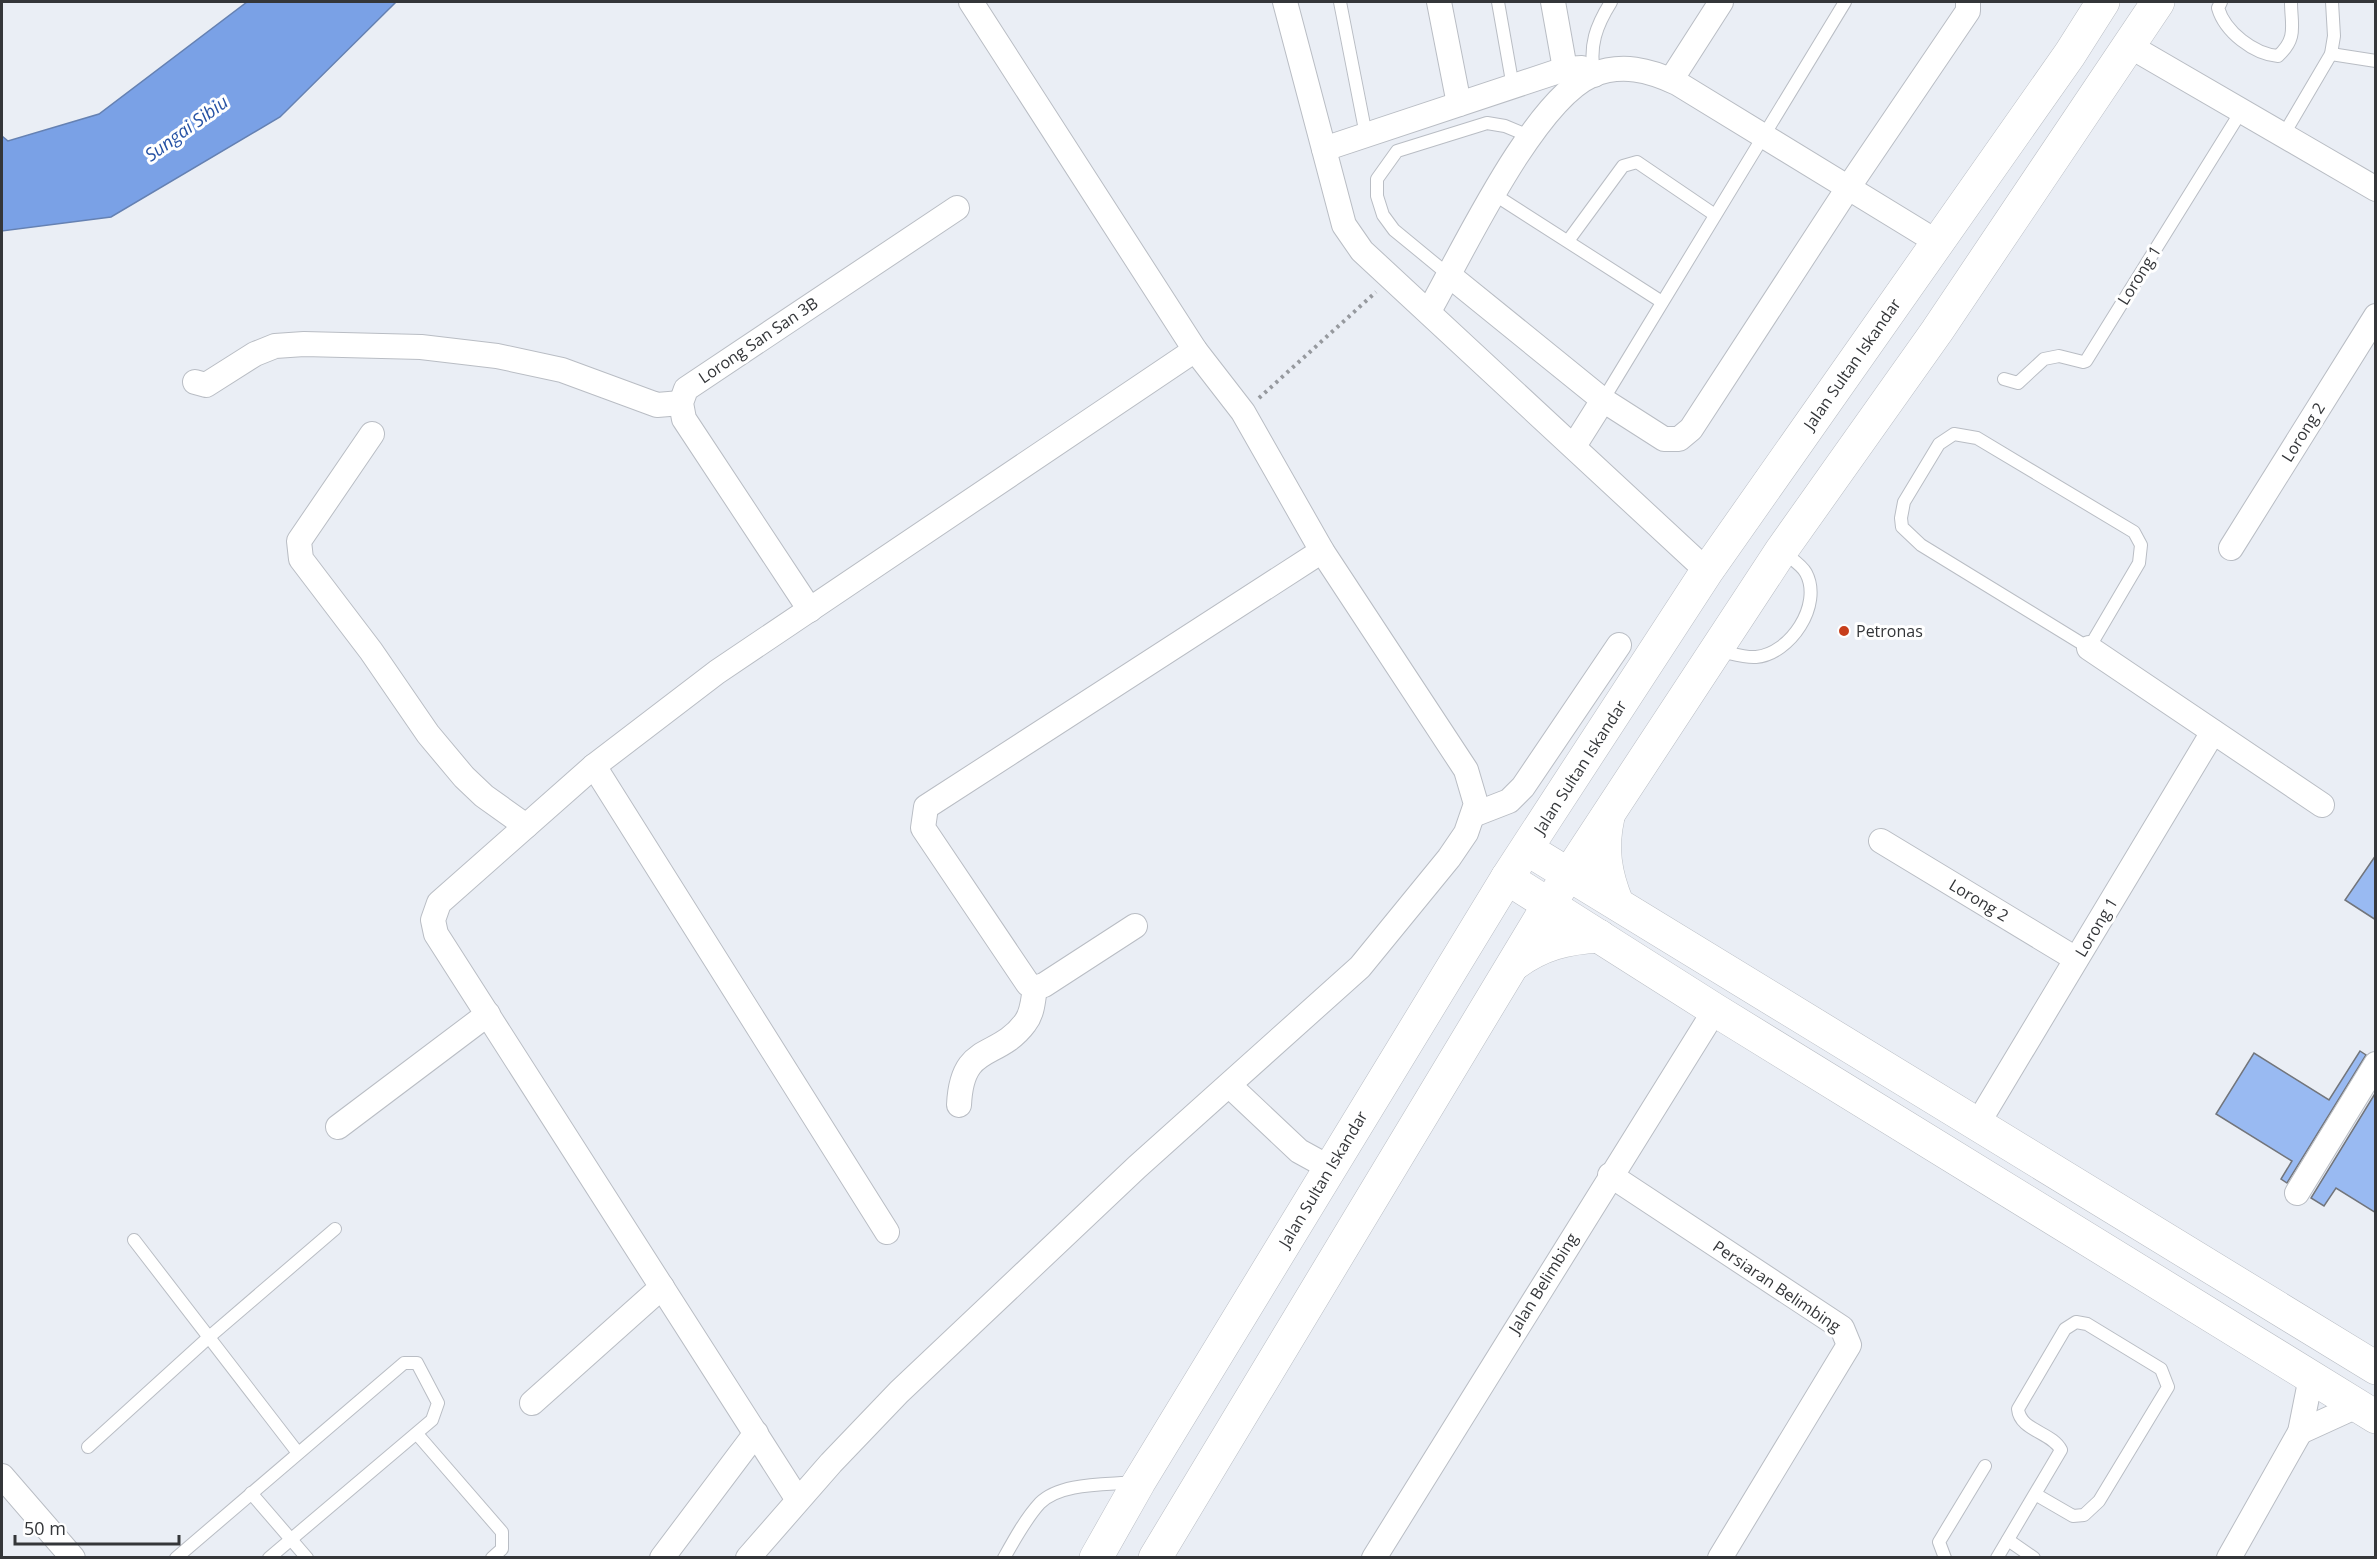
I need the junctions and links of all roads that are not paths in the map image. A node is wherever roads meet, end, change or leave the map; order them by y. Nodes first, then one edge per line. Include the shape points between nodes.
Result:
1 (971, 2) edge
2 (1285, 2) edge
3 (1340, 2) edge
4 (1439, 2) edge
5 (1498, 2) edge
6 (1611, 2) edge
7 (1721, 2) edge
8 (1845, 2) edge
9 (1968, 2) edge
10 (2103, 2) edge
11 (2158, 2) edge
12 (2221, 2) edge
13 (2290, 2) edge
14 (2331, 2) edge
15 (1555, 3) edge
16 (2128, 45) junction
17 (2331, 54) junction
18 (2376, 62) edge
19 (1565, 69) junction
20 (1594, 75) junction
21 (1671, 80) junction
22 (1513, 87) junction
23 (1460, 104) junction
24 (2242, 110) junction
25 (2284, 134) junction
26 (1366, 135) junction
27 (1529, 136) junction
28 (1762, 137) junction
29 (1324, 149) junction
30 (1848, 188) junction
31 (2376, 189) edge
32 (1495, 195) junction
33 (957, 208) dead end
34 (1715, 215) junction
35 (1568, 241) junction
36 (1937, 242) junction
37 (1450, 276) junction
38 (1662, 302) junction
39 (1429, 311) junction
40 (2376, 316) edge
41 (1195, 350) junction
42 (2004, 379) dead end
43 (195, 382) dead end
44 (1603, 400) junction
45 (681, 403) junction
46 (372, 434) dead end
47 (1574, 446) junction
48 (2231, 548) dead end
49 (1322, 551) junction
50 (1781, 551) junction
51 (1707, 571) junction
52 (810, 610) junction
53 (1619, 645) dead end
54 (2089, 648) junction
55 (1715, 650) junction
56 (2213, 732) junction
57 (594, 766) junction
58 (2322, 805) dead end
59 (1610, 809) junction
60 (1473, 815) junction
61 (526, 826) junction
62 (1881, 841) dead end
63 (1527, 849) junction
64 (1568, 875) junction
65 (1507, 878) junction
66 (1617, 903) junction
67 (1548, 906) junction
68 (1135, 926) dead end
69 (1599, 936) junction
70 (2076, 959) junction
71 (1511, 967) junction
72 (1035, 987) junction
73 (1715, 1010) junction
74 (488, 1014) junction
75 (2376, 1064) edge
76 (1230, 1086) junction
77 (959, 1104) dead end
78 (1978, 1123) junction
79 (338, 1127) dead end
80 (1330, 1168) junction
81 (1610, 1175) junction
82 (2297, 1193) dead end
83 (335, 1229) dead end
84 (887, 1232) dead end
85 (134, 1240) dead end
86 (662, 1287) junction
87 (208, 1338) junction
88 (2375, 1368) edge
89 (2311, 1377) junction
90 (532, 1403) dead end
91 (2366, 1411) edge
92 (2300, 1432) junction
93 (756, 1433) junction
94 (417, 1434) junction
95 (88, 1447) dead end
96 (298, 1453) junction
97 (1985, 1466) dead end
98 (2, 1476) edge
99 (1139, 1482) junction
100 (251, 1493) junction
101 (2036, 1494) junction
102 (798, 1500) junction
103 (290, 1539) junction
104 (2008, 1540) junction
105 (73, 1557) edge
106 (176, 1557) edge
107 (269, 1557) edge
108 (307, 1557) edge
109 (492, 1557) edge
110 (662, 1557) edge
111 (748, 1557) edge
112 (1004, 1557) edge
113 (1096, 1557) edge
114 (1155, 1557) edge
115 (1374, 1557) edge
116 (1720, 1557) edge
117 (1945, 1557) edge
118 (1997, 1557) edge
119 (2034, 1557) edge
120 (2229, 1557) edge

1 - 41 street
2 - 29 street
3 - 26 lane
4 - 23 street
5 - 22 lane
6 - 20 lane via 1592,43
7 - 21 street
8 - 28 lane
9 - 30 street via 1968,11
10 - 36 main road, Jalan Sultan Iskandar
11 - 16 main road
12 - 13 lane via 2221,19 2237,36 2264,55 2278,56 2289,46 2293,29
14 - 17 lane
15 - 19 street
16 - 24 street
16 - 50 main road via 1937,331
17 - 18 lane
17 - 25 lane
19 - 20 street via 1582,68
19 - 22 street
20 - 21 street via 1644,69
20 - 27 street via 1571,89
21 - 28 street
22 - 23 street
23 - 26 street
24 - 25 street
24 - 42 lane, Lorong 1 via 2086,361 2052,357 2044,359 2018,382
25 - 31 street
26 - 29 street
27 - 32 street
27 - 37 lane via 1487,123 1397,151 1377,179 1383,215 1394,230
28 - 30 street
28 - 34 lane
29 - 39 street via 1344,225 1362,251
30 - 36 street
30 - 44 street via 1691,429 1679,439 1664,439
32 - 35 lane
32 - 37 street
33 - 45 street, Lorong San San 3B via 686,389
34 - 35 lane via 1637,162 1630,162 1623,166
34 - 38 lane
35 - 38 lane
36 - 51 main road, Jalan Sultan Iskandar
37 - 39 street
37 - 44 street
38 - 44 lane
39 - 47 street
40 - 48 street, Lorong 2
41 - 49 street via 1244,412
41 - 52 street
43 - 45 street via 206,385 275,346 421,347 497,356 562,370 657,405
44 - 47 street
45 - 52 street via 684,419
46 - 61 street via 299,542 301,559 428,734 484,796
47 - 51 street
49 - 60 street via 1466,770 1476,804
49 - 72 street via 926,807 923,828 1028,984
50 - 55 main road
50 - 55 lane via 1806,572 1811,590 1809,608 1798,629 1774,651 1756,657
51 - 63 main road, Jalan Sultan Iskandar
52 - 57 street via 717,672
53 - 60 street via 1523,787 1509,801
54 - 54 lane via 1909,536 1900,518 1904,502 1939,444 1954,434 1977,438 2134,532 2140,545 2139,563
54 - 56 street
55 - 59 main road
56 - 58 street
56 - 70 street, Lorong 1
57 - 61 street
57 - 84 street
59 - 64 main road
59 - 66 main road via 1604,857
60 - 76 street via 1449,858 1360,967
61 - 74 street via 439,903 433,920 436,934
62 - 70 street, Lorong 2
63 - 64 main road
63 - 65 main road, Jalan Sultan Iskandar
64 - 66 main road
64 - 67 main road
65 - 67 main road
65 - 80 main road, Jalan Sultan Iskandar
66 - 78 main road
67 - 69 main road
67 - 71 main road
68 - 72 street
69 - 71 main road via 1551,943 1529,952
69 - 73 main road
70 - 78 street, Lorong 1
71 - 114 main road
72 - 77 street via 1027,1022 1017,1033 969,1064 962,1075
73 - 81 street, Jalan Belimbing
73 - 89 main road
74 - 79 street
74 - 86 street
75 - 82 street
76 - 80 street via 1299,1151
76 - 102 street via 1137,1167 899,1392
78 - 88 main road
80 - 99 main road, Jalan Sultan Iskandar
81 - 115 street, Jalan Belimbing
81 - 116 street, Persiaran Belimbing via 1842,1328 1847,1335 1849,1345
83 - 87 lane
85 - 87 lane
86 - 90 street
86 - 93 street
87 - 95 lane
87 - 96 lane
89 - 91 main road
89 - 92 street
91 - 92 street
92 - 120 street
93 - 102 street
93 - 110 street
94 - 96 lane via 432,1420 438,1403 417,1363 408,1362
94 - 103 lane
94 - 109 lane via 502,1532 502,1549
96 - 100 lane
97 - 117 lane via 1939,1542
98 - 105 street
99 - 112 lane via 1053,1494 1041,1503
99 - 113 main road, Jalan Sultan Iskandar
100 - 103 lane
100 - 106 lane
101 - 101 lane via 2073,1516 2084,1515 2099,1501 2168,1387 2162,1369 2087,1324 2076,1322 2065,1329 2018,1409 2025,1423 2061,1450
101 - 104 lane
102 - 111 street
103 - 107 lane
103 - 108 lane
104 - 118 lane
104 - 119 lane

